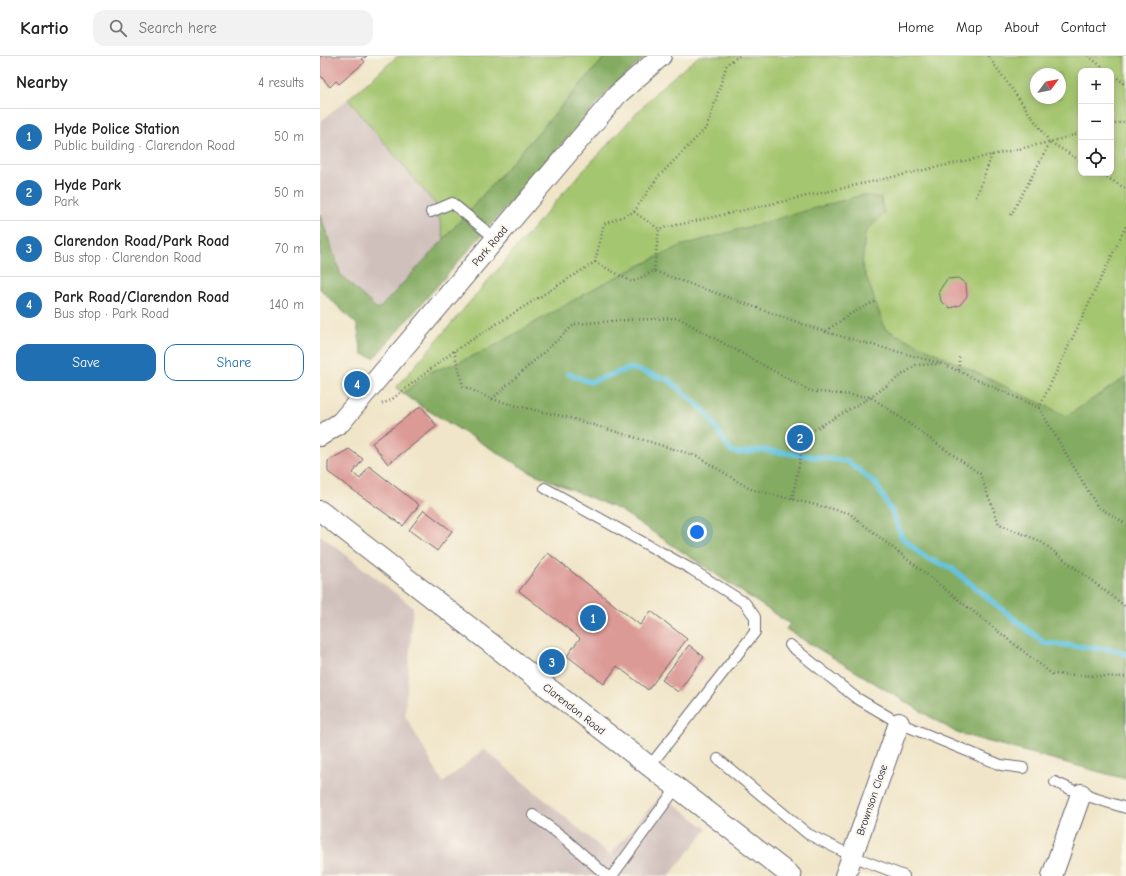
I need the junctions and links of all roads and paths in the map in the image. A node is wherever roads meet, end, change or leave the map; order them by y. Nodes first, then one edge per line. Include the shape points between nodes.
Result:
1 (661, 56) edge
2 (739, 56) edge
3 (988, 56) edge
4 (1088, 56) edge
5 (1104, 68) edge
6 (1114, 75) edge
7 (1126, 85) edge
8 (1126, 120) edge
9 (1114, 124) edge
10 (1078, 134) edge
11 (1050, 142) junction
12 (992, 155) junction
13 (1078, 159) edge
14 (1105, 176) edge
15 (1126, 189) edge
16 (976, 197) dead end
17 (432, 212) dead end
18 (634, 212) junction
19 (1011, 215) dead end
20 (1126, 226) edge
21 (659, 229) junction
22 (496, 239) junction
23 (595, 262) junction
24 (654, 271) junction
25 (876, 301) dead end
26 (825, 332) junction
27 (454, 351) junction
28 (959, 356) dead end
29 (943, 364) junction
30 (959, 372) junction
31 (871, 397) junction
32 (492, 399) junction
33 (377, 406) dead end
34 (1039, 408) junction
35 (320, 436) edge
36 (545, 488) dead end
37 (792, 499) junction
38 (320, 511) edge
39 (1126, 524) edge
40 (1126, 607) edge
41 (790, 645) dead end
42 (1126, 677) edge
43 (899, 723) junction
44 (718, 759) dead end
45 (649, 767) junction
46 (1023, 768) dead end
47 (1055, 782) dead end
48 (676, 788) junction
49 (1081, 794) junction
50 (1126, 808) edge
51 (533, 815) dead end
52 (852, 856) junction
53 (607, 876) edge
54 (612, 876) edge
55 (791, 876) edge
56 (845, 876) edge
57 (904, 876) edge
58 (1052, 876) edge

1 - 22 street, Park Road via 618,95
2 - 18 path via 727,64 707,127 658,177
3 - 11 path
4 - 5 path
6 - 7 path
8 - 9 path
10 - 11 path
11 - 12 path
11 - 13 path
11 - 19 path
12 - 16 path
12 - 21 path
14 - 15 path
17 - 22 lane via 452,204
18 - 21 path
18 - 23 path via 604,224
20 - 34 path
21 - 24 path
22 - 35 street, Park Road via 341,422
23 - 24 path via 632,282
23 - 27 path
24 - 26 path
25 - 26 path via 850,314
26 - 29 path
27 - 32 path via 463,386
27 - 33 path via 391,400
28 - 30 path
29 - 30 path
29 - 31 path via 916,365
30 - 34 path
31 - 32 path via 810,391 678,318 575,324
31 - 37 path via 805,436
31 - 40 path via 980,474 999,524 1040,541
32 - 37 path via 570,418 697,456 750,489
34 - 39 path via 1097,506
36 - 45 lane via 722,588 745,603 755,617 755,632
37 - 42 path via 849,513 1052,674
38 - 45 street, Clarendon Road
41 - 43 lane via 855,697
43 - 46 lane via 1001,764
43 - 52 street, Brownson Close
44 - 52 lane via 808,834
45 - 48 street, Clarendon Road
47 - 49 lane
48 - 54 lane
48 - 55 street, Clarendon Road
49 - 50 lane
49 - 58 street
51 - 53 lane via 563,837
52 - 56 street, Brownson Close
52 - 57 lane

